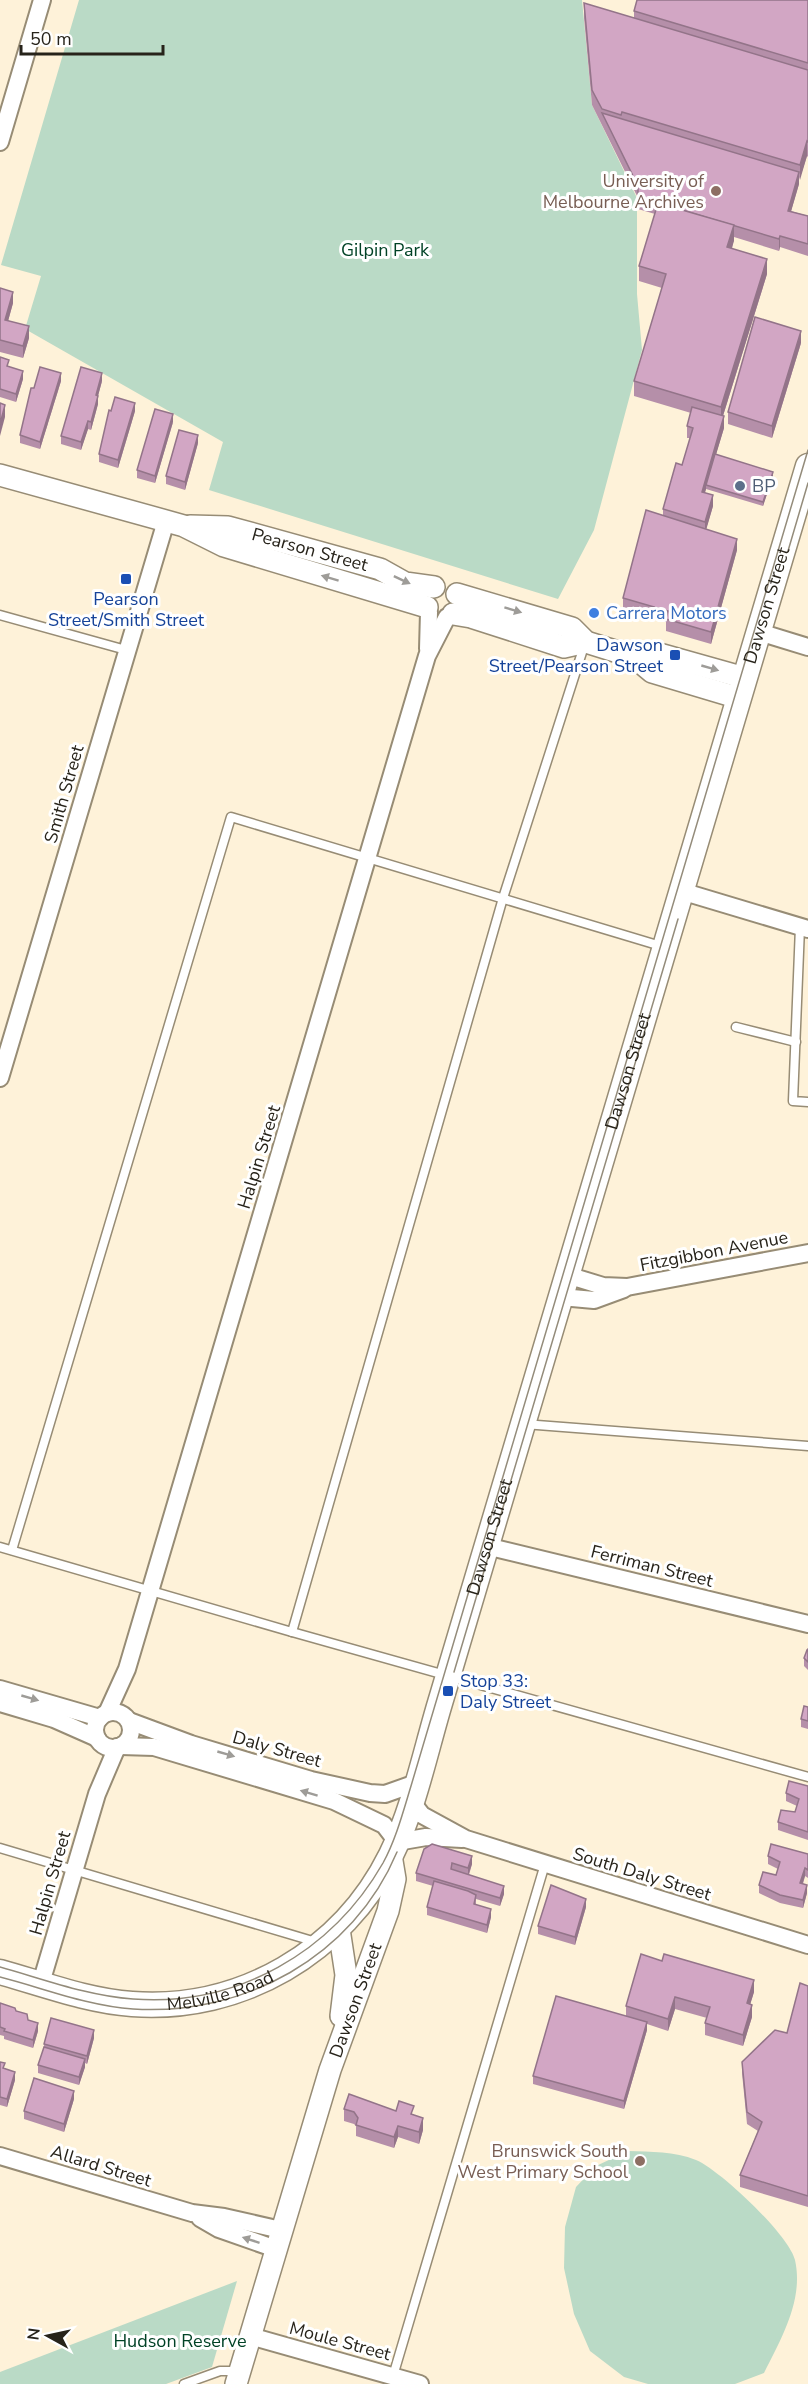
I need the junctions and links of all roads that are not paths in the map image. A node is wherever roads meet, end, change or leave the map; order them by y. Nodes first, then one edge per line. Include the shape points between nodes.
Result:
1 (42, 0) edge
2 (0, 142) edge
3 (808, 466) edge
4 (0, 475) edge
5 (175, 523) junction
6 (442, 609) junction
7 (0, 615) edge
8 (759, 632) junction
9 (586, 642) junction
10 (808, 647) edge
11 (126, 650) junction
12 (742, 688) junction
13 (368, 857) junction
14 (681, 891) junction
15 (503, 898) junction
16 (804, 928) edge
17 (664, 947) junction
18 (736, 1027) dead end
19 (796, 1042) junction
20 (0, 1078) edge
21 (808, 1102) edge
22 (808, 1253) edge
23 (564, 1286) junction
24 (523, 1424) junction
25 (808, 1446) edge
26 (0, 1546) edge
27 (486, 1546) junction
28 (12, 1550) junction
29 (150, 1591) junction
30 (808, 1624) edge
31 (292, 1632) junction
32 (127, 1669) junction
33 (448, 1676) junction
34 (0, 1689) edge
35 (0, 1703) edge
36 (103, 1715) junction
37 (128, 1720) junction
38 (109, 1743) junction
39 (808, 1777) edge
40 (413, 1792) junction
41 (465, 1839) junction
42 (0, 1848) edge
43 (394, 1849) junction
44 (545, 1864) junction
45 (74, 1870) junction
46 (331, 1937) junction
47 (808, 1945) edge
48 (0, 1972) edge
49 (41, 1983) junction
50 (330, 2070) junction
51 (0, 2156) edge
52 (279, 2239) junction
53 (250, 2336) junction
54 (393, 2376) junction
55 (238, 2378) edge
56 (184, 2384) edge
57 (420, 2384) edge

1 - 2 street
3 - 8 main road, Dawson Street
4 - 5 street, Pearson Street
6 -> 5 street, Pearson Street via 224,546
5 -> 6 street, Pearson Street via 228,527 380,569 405,583 434,587 427,596
5 - 11 street, Smith Street
6 - 9 street, Pearson Street via 564,647
6 - 13 street, Halpin Street
7 - 11 lane
8 - 10 street
8 - 12 main road, Dawson Street
9 - 12 street, Pearson Street via 634,657 656,653
9 - 15 lane
11 - 20 street, Smith Street
12 - 14 main road, Dawson Street
13 - 15 lane
13 - 28 lane via 231,817
13 - 29 street, Halpin Street
14 - 16 street
14 - 17 main road, Dawson Street
15 - 17 lane
15 - 31 lane
16 - 19 lane
17 - 23 main road, Dawson Street
18 - 19 lane
19 - 21 lane via 793,1101
22 - 23 street, Fitzgibbon Avenue via 627,1287
23 - 24 main road, Dawson Street
24 - 25 lane
24 - 27 main road, Dawson Street
26 - 28 lane
27 - 30 street, Ferriman Street
27 - 33 main road, Dawson Street
28 - 29 lane
29 - 31 lane
29 - 32 street, Halpin Street
31 - 33 lane
32 - 36 street, Halpin Street
32 - 37 street, Halpin Street
33 - 39 lane
33 - 40 main road, Dawson Street
34 -> 36 street
35 - 38 street, Daly Street via 54,1719
36 - 37 street via 118,1712
36 - 38 street via 96,1727
37 - 38 street via 131,1732
37 -> 40 street, Daly Street via 202,1748 370,1793
43 -> 38 street, Daly Street via 384,1826 334,1801 154,1747
38 - 45 street, Halpin Street
40 - 41 street, South Daly Street via 422,1815
40 - 43 main road, Dawson Street
41 - 43 street, South Daly Street via 426,1838
41 - 44 street, South Daly Street
42 - 45 lane
43 - 46 main road, Melville Road via 360,1906
43 - 50 street, Dawson Street via 395,1879 388,1911
44 - 47 street, South Daly Street
44 - 54 lane
45 - 46 lane
45 - 49 street, Halpin Street
46 - 49 main road, Melville Road via 260,1982 212,2000 132,2004
46 - 50 street, Dawson Street via 346,1975
48 - 49 main road, Melville Road
50 - 52 street, Dawson Street
51 - 52 street, Allard Street via 192,2213 224,2217
52 - 53 street, Dawson Street
53 - 54 street, Moule Street
53 - 55 street, Dawson Street
54 - 57 street, Moule Street
55 - 56 lane via 220,2371

